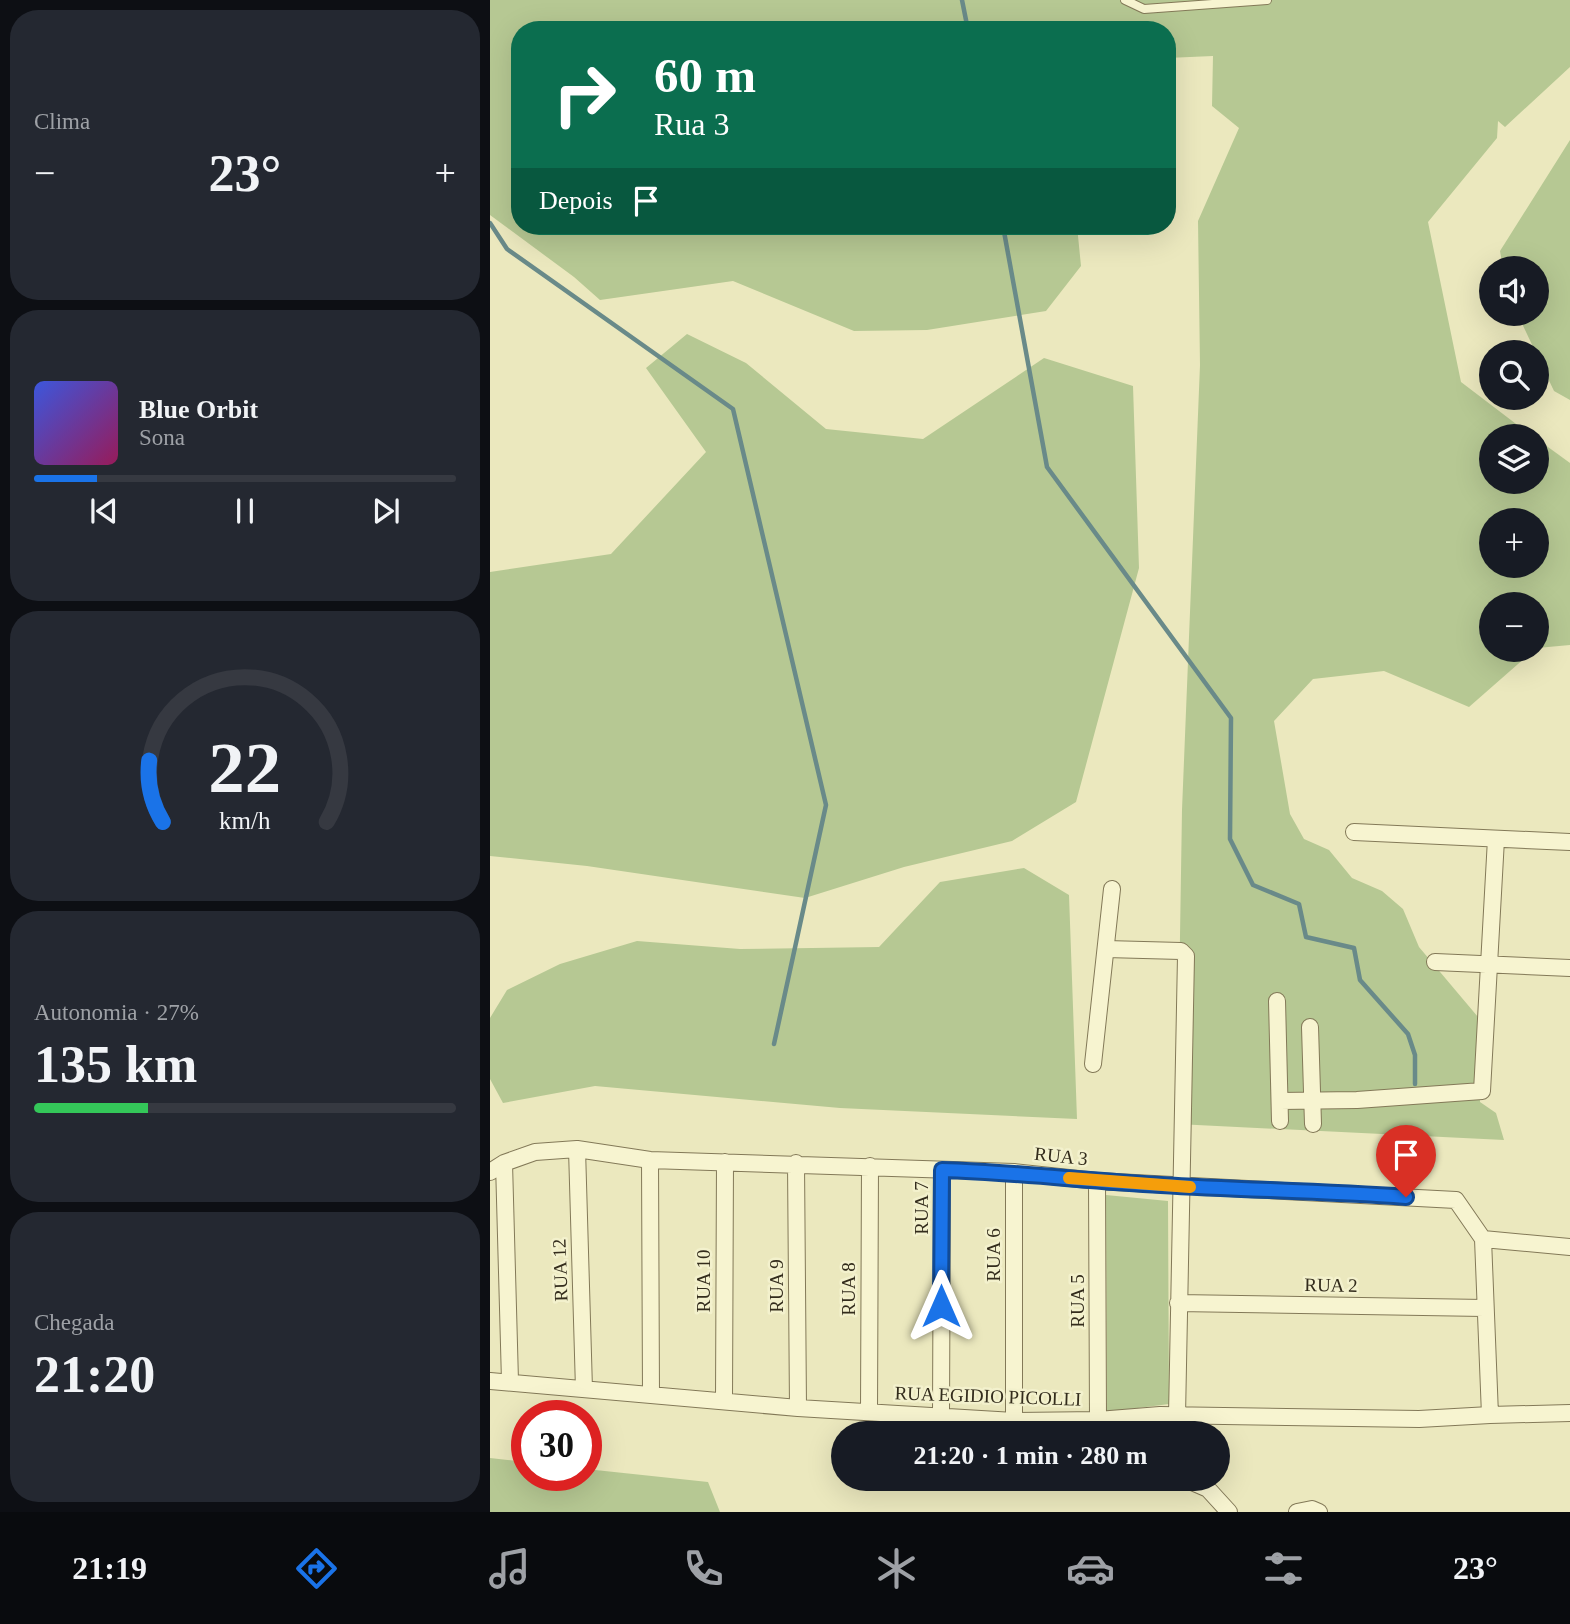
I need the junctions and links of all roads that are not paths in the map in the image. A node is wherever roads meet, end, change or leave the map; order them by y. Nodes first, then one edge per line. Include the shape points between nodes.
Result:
1 (1125, 0) edge
2 (1267, 0) edge
3 (1354, 832) dead end
4 (1496, 839) junction
5 (1570, 842) edge
6 (1112, 889) dead end
7 (1106, 949) junction
8 (1435, 962) dead end
9 (1489, 965) junction
10 (1570, 968) edge
11 (1278, 1001) dead end
12 (1310, 1027) dead end
13 (1093, 1065) dead end
14 (1312, 1100) junction
15 (1280, 1101) junction
16 (1280, 1122) dead end
17 (1313, 1124) dead end
18 (577, 1149) junction
19 (650, 1160) junction
20 (725, 1162) junction
21 (504, 1163) junction
22 (796, 1164) junction
23 (870, 1166) junction
24 (942, 1170) junction
25 (490, 1172) edge
26 (1014, 1172) junction
27 (1097, 1181) junction
28 (1182, 1186) junction
29 (1483, 1238) junction
30 (1570, 1247) edge
31 (1178, 1303) junction
32 (1484, 1308) junction
33 (490, 1381) edge
34 (510, 1381) junction
35 (584, 1389) junction
36 (652, 1394) junction
37 (724, 1399) junction
38 (798, 1408) junction
39 (869, 1412) junction
40 (1570, 1413) edge
41 (941, 1415) junction
42 (1180, 1415) junction
43 (1490, 1415) junction
44 (1098, 1420) junction
45 (1014, 1421) junction
46 (1181, 1421) edge
47 (1210, 1491) edge
48 (1229, 1512) edge
49 (1297, 1512) edge
50 (1319, 1512) edge

1 - 2 lane via 1144,9
3 - 4 street
4 - 5 street
4 - 9 street
6 - 7 street
7 - 13 street
7 - 28 street via 1181,951 1186,956
8 - 9 street
9 - 10 street
9 - 14 street via 1482,1091
11 - 15 street
12 - 14 street
14 - 15 street
14 - 17 street
15 - 16 street
18 - 19 street, RUA 3
18 - 21 street, RUA 3 via 535,1152
18 - 35 street, RUA 12
19 - 20 street, RUA 3
19 - 36 street
20 - 22 street, RUA 3
20 - 37 street, RUA 10
21 - 25 street, RUA 3
21 - 34 street
22 - 23 street, RUA 3
22 - 38 street, RUA 9
23 - 24 street, RUA 3
23 - 39 street, RUA 8
24 - 26 street, RUA 3
24 - 41 street, RUA 7
26 - 27 street, RUA 3
26 - 45 street, RUA 6
27 - 28 street, RUA 3
27 - 44 street, RUA 5
28 - 29 street, RUA 3 via 1455,1200
28 - 31 street
29 - 30 street
29 - 32 street
31 - 32 street, RUA 2
31 - 42 street
32 - 43 street
33 - 34 street, RUA EGIDIO PICOLLI
34 - 35 street, RUA EGIDIO PICOLLI
35 - 36 street, RUA EGIDIO PICOLLI
36 - 37 street, RUA EGIDIO PICOLLI
37 - 38 street, RUA EGIDIO PICOLLI
38 - 39 street, RUA EGIDIO PICOLLI
39 - 41 street, RUA EGIDIO PICOLLI
40 - 43 street, RUA EGIDIO PICOLLI
41 - 45 street, RUA EGIDIO PICOLLI
42 - 43 street, RUA EGIDIO PICOLLI via 1419,1419
42 - 44 street, RUA EGIDIO PICOLLI
42 - 46 street
44 - 45 street, RUA EGIDIO PICOLLI
47 - 48 street
49 - 50 street

